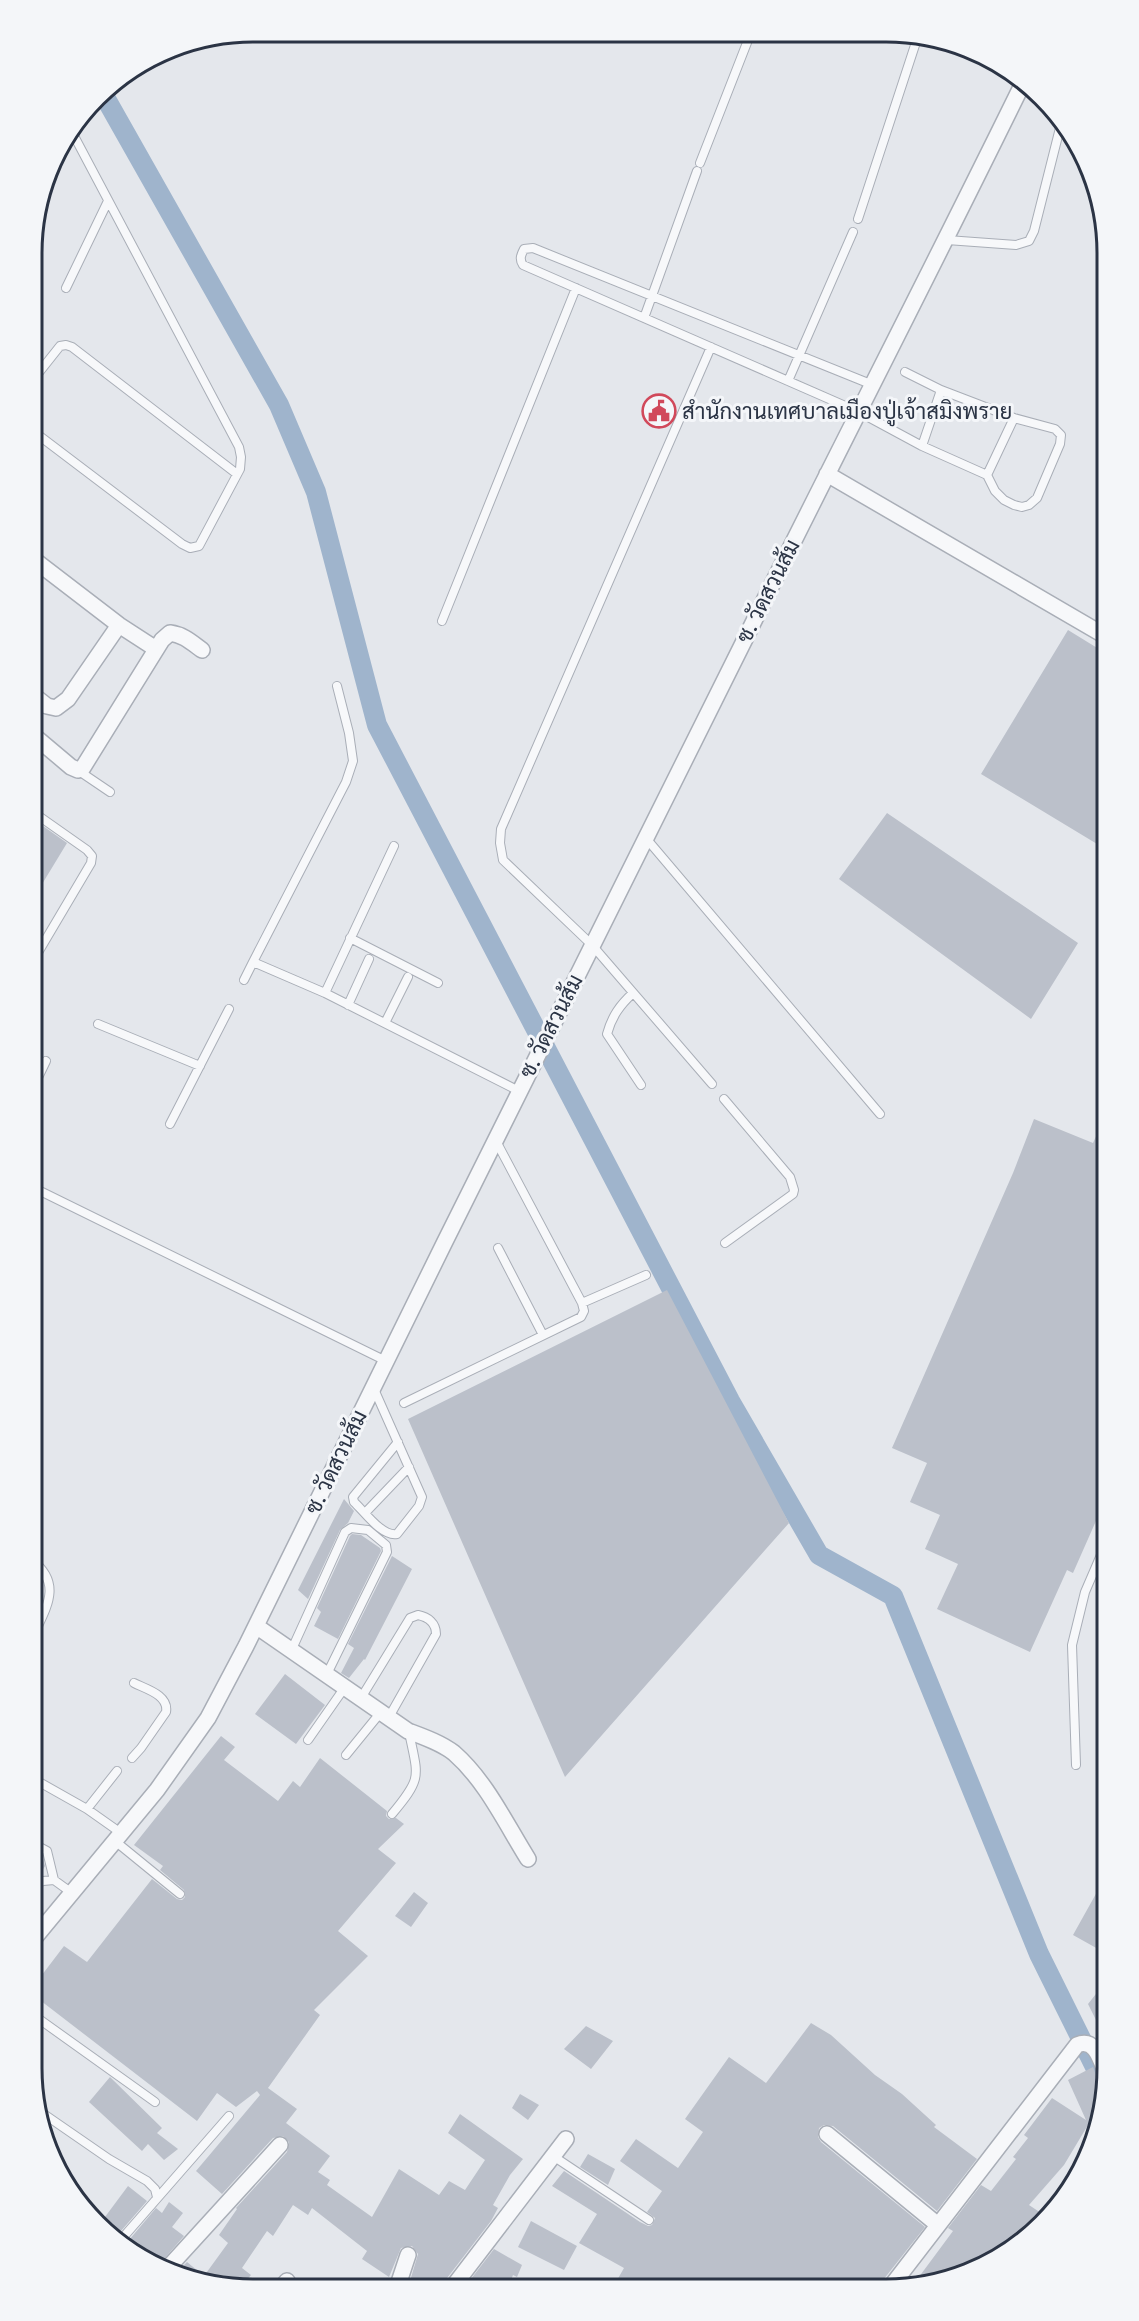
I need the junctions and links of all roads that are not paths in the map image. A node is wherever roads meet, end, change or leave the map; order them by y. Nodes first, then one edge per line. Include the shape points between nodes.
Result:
1 (747, 42) edge
2 (915, 44) edge
3 (1020, 90) edge
4 (1059, 133) edge
5 (76, 139) edge
6 (108, 201) junction
7 (858, 219) dead end
8 (853, 232) dead end
9 (947, 240) junction
10 (66, 288) dead end
11 (576, 288) junction
12 (653, 296) junction
13 (644, 318) junction
14 (711, 347) junction
15 (800, 355) junction
16 (42, 369) edge
17 (905, 372) dead end
18 (788, 381) junction
19 (873, 385) junction
20 (941, 390) junction
21 (859, 412) junction
22 (1014, 418) junction
23 (42, 438) edge
24 (922, 446) junction
25 (237, 474) junction
26 (827, 474) junction
27 (987, 474) junction
28 (42, 566) edge
29 (442, 621) dead end
30 (119, 625) junction
31 (1097, 631) edge
32 (156, 649) junction
33 (202, 650) dead end
34 (337, 686) dead end
35 (42, 702) edge
36 (42, 743) edge
37 (78, 770) junction
38 (110, 792) dead end
39 (42, 818) edge
40 (645, 837) junction
41 (394, 846) dead end
42 (350, 938) junction
43 (592, 945) junction
44 (42, 946) edge
45 (369, 959) dead end
46 (253, 962) junction
47 (408, 977) dead end
48 (244, 980) dead end
49 (438, 983) dead end
50 (325, 993) junction
51 (633, 993) junction
52 (348, 1005) junction
53 (229, 1009) dead end
54 (385, 1023) junction
55 (98, 1024) dead end
56 (46, 1061) dead end
57 (200, 1066) junction
58 (42, 1070) edge
59 (712, 1084) dead end
60 (640, 1085) dead end
61 (519, 1091) junction
62 (724, 1099) dead end
63 (880, 1114) dead end
64 (170, 1124) dead end
65 (495, 1139) junction
66 (42, 1192) edge
67 (725, 1243) dead end
68 (498, 1248) dead end
69 (646, 1275) dead end
70 (582, 1303) junction
71 (543, 1335) junction
72 (386, 1361) junction
73 (373, 1388) junction
74 (404, 1403) dead end
75 (398, 1442) junction
76 (409, 1467) junction
77 (365, 1513) junction
78 (1097, 1565) edge
79 (42, 1568) edge
80 (42, 1616) edge
81 (256, 1626) junction
82 (292, 1649) junction
83 (327, 1674) junction
84 (134, 1683) dead end
85 (345, 1687) junction
86 (361, 1698) junction
87 (385, 1715) junction
88 (408, 1731) junction
89 (308, 1740) dead end
90 (346, 1755) dead end
91 (132, 1758) dead end
92 (1076, 1765) dead end
93 (117, 1771) dead end
94 (42, 1784) edge
95 (87, 1809) junction
96 (392, 1814) dead end
97 (118, 1837) junction
98 (42, 1848) edge
99 (528, 1859) dead end
100 (54, 1880) junction
101 (42, 1881) edge
102 (72, 1893) junction
103 (180, 1894) dead end
104 (42, 1929) edge
105 (42, 2021) edge
106 (1097, 2055) edge
107 (155, 2102) dead end
108 (229, 2116) dead end
109 (48, 2117) edge
110 (827, 2134) dead end
111 (566, 2139) dead end
112 (280, 2145) dead end
113 (553, 2156) junction
114 (157, 2197) junction
115 (649, 2220) dead end
116 (938, 2225) junction
117 (125, 2235) edge
118 (408, 2255) dead end
119 (172, 2263) edge
120 (400, 2279) edge
121 (459, 2279) edge
122 (897, 2279) edge

1 - 12 lane
2 - 7 lane
3 - 9 street, ซ. วัดสวนส้ม
4 - 9 lane via 1029,242 1016,245
5 - 6 lane
6 - 10 lane
6 - 25 lane via 239,447
8 - 15 lane
9 - 19 street, ซ. วัดสวนส้ม
11 - 12 lane via 523,266 520,261 524,249 532,248
11 - 13 lane
11 - 29 lane
12 - 13 lane
12 - 15 lane
13 - 14 lane
14 - 18 lane
14 - 43 lane via 501,830 503,860
15 - 18 lane
15 - 19 lane
16 - 25 lane via 60,346 72,347
17 - 20 lane
18 - 21 lane
19 - 21 street, ซ. วัดสวนส้ม
20 - 22 lane
20 - 24 lane
21 - 24 lane
21 - 26 street, ซ. วัดสวนส้ม
22 - 27 lane
22 - 27 lane via 1055,429 1061,435 1037,498 1029,505 1014,505 995,491
23 - 25 lane via 190,548 199,546
24 - 27 lane
26 - 31 street
26 - 40 street, ซ. วัดสวนส้ม
28 - 30 street
30 - 32 street
30 - 35 street via 68,699 56,708
32 - 33 street via 170,633 184,636
32 - 37 street via 87,762
34 - 46 lane via 353,761 346,782
36 - 37 street
37 - 38 lane
39 - 44 lane via 92,856
40 - 43 street, ซ. วัดสวนส้ม
40 - 63 lane
41 - 42 lane
42 - 49 lane
42 - 50 lane
43 - 51 lane
43 - 61 street, ซ. วัดสวนส้ม
45 - 52 lane
46 - 48 lane
46 - 50 lane
47 - 54 lane
50 - 52 lane
51 - 59 lane
51 - 60 lane via 619,1006 607,1034
52 - 54 lane
53 - 57 lane
54 - 61 lane
55 - 57 lane
56 - 58 lane
57 - 64 lane
61 - 65 street, ซ. วัดสวนส้ม
62 - 67 lane via 790,1177 794,1190
65 - 70 lane
65 - 72 street, ซ. วัดสวนส้ม
66 - 72 lane
68 - 71 lane
69 - 70 lane
70 - 71 lane via 581,1317
71 - 74 lane
72 - 73 street, ซ. วัดสวนส้ม
73 - 75 lane
73 - 81 street, ซ. วัดสวนส้ม
75 - 76 lane
75 - 77 lane via 353,1497
76 - 77 lane
76 - 77 lane via 422,1501 397,1534 385,1531
78 - 92 lane via 1085,1593 1072,1645
79 - 80 lane via 50,1597
81 - 82 street
81 - 97 street, ซ. วัดสวนส้ม via 208,1718
82 - 83 street
82 - 83 lane via 345,1532 351,1528 368,1530 386,1545 387,1552
83 - 85 street
84 - 91 lane via 157,1694 167,1706
85 - 86 street
85 - 89 lane
86 - 87 street
86 - 87 lane via 410,1618 418,1615 430,1620 436,1634
87 - 88 street
87 - 90 lane
88 - 96 lane via 417,1771 415,1784
88 - 99 street via 453,1753 480,1783
93 - 95 lane
94 - 95 lane
95 - 97 lane
97 - 102 street, ซ. วัดสวนส้ม
97 - 103 lane
98 - 100 lane via 47,1851
100 - 101 lane
100 - 102 lane
102 - 104 street, ซ. วัดสวนส้ม
105 - 107 lane
106 - 116 street via 1088,2043 1077,2045
108 - 114 lane
109 - 114 lane via 147,2181
110 - 116 street
111 - 113 street
112 - 119 street
113 - 115 lane
113 - 121 street
114 - 117 lane
116 - 122 street
118 - 120 street

